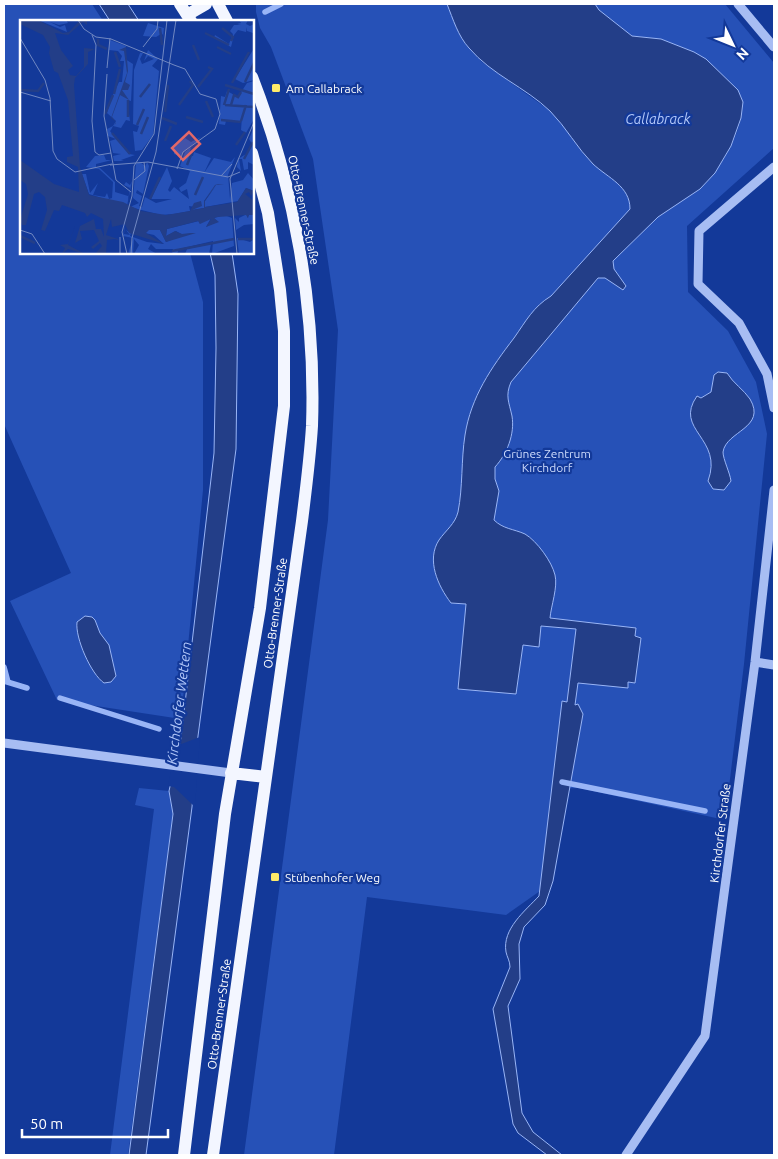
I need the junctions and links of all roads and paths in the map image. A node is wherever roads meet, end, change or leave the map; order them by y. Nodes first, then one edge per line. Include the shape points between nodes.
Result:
1 (180, 4) edge
2 (206, 4) edge
3 (218, 4) edge
4 (738, 4) edge
5 (189, 18) edge
6 (226, 20) edge
7 (774, 46) edge
8 (254, 84) edge
9 (254, 160) edge
10 (774, 167) edge
11 (774, 408) edge
12 (774, 490) edge
13 (755, 662) junction
14 (774, 665) edge
15 (4, 743) edge
16 (231, 773) junction
17 (266, 777) junction
18 (184, 1155) edge
19 (213, 1155) edge
20 (626, 1155) edge

1 - 5 main road
2 - 5 main road
3 - 6 main road
4 - 7 street
8 - 17 main road, Otto-Brenner-Straße via 279,154 287,188 307,295 312,362 308,470
9 - 16 main road, Otto-Brenner-Straße via 268,213 280,290 284,331 284,406 260,608
10 - 11 street via 699,231 698,284 738,323 767,374
12 - 13 street, Kirchdorfer Straße
13 - 14 street
13 - 20 street, Kirchdorfer Straße via 705,1036
15 - 16 street
16 - 17 main road
16 - 18 main road, Otto-Brenner-Straße
17 - 19 main road, Otto-Brenner-Straße

